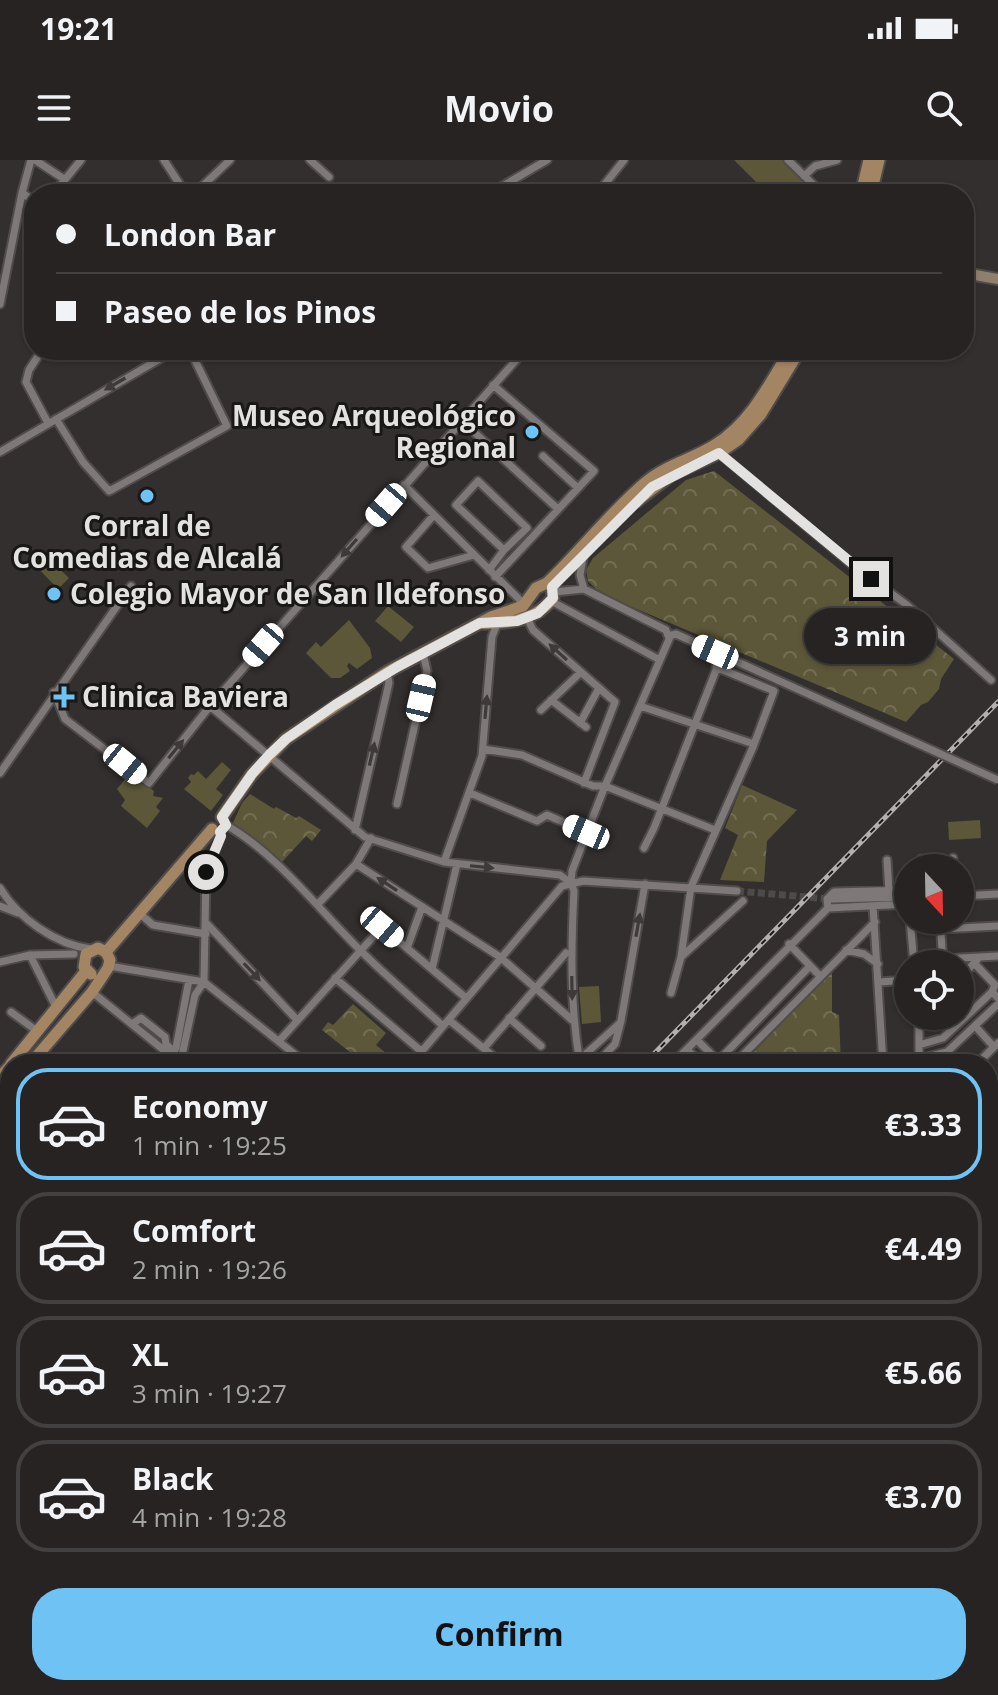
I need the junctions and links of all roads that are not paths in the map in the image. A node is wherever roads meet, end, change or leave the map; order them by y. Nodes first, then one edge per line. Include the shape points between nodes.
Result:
1 (33, 160) edge
2 (81, 160) edge
3 (164, 160) edge
4 (230, 160) edge
5 (310, 160) edge
6 (547, 160) edge
7 (624, 160) edge
8 (789, 160) edge
9 (837, 160) edge
10 (869, 160) edge
11 (879, 160) edge
12 (804, 176) junction
13 (329, 177) dead end
14 (64, 179) junction
15 (25, 184) edge
16 (60, 184) edge
17 (180, 184) edge
18 (205, 184) edge
19 (506, 184) edge
20 (605, 184) edge
21 (812, 184) edge
22 (863, 184) edge
23 (873, 184) edge
24 (24, 187) edge
25 (22, 193) joint
26 (974, 275) edge
27 (998, 279) edge
28 (0, 304) edge
29 (36, 360) edge
30 (158, 360) edge
31 (195, 360) edge
32 (516, 360) edge
33 (784, 360) edge
34 (794, 360) edge
35 (493, 385) junction
36 (52, 421) junction
37 (462, 421) junction
38 (0, 452) edge
39 (719, 453) junction
40 (543, 456) dead end
41 (404, 485) junction
42 (578, 488) junction
43 (558, 509) junction
44 (434, 515) junction
45 (526, 527) junction
46 (533, 535) junction
47 (504, 550) junction
48 (474, 555) junction
49 (583, 558) junction
50 (492, 573) junction
51 (131, 586) dead end
52 (584, 589) junction
53 (511, 591) junction
54 (551, 591) junction
55 (526, 608) junction
56 (505, 612) junction
57 (480, 623) junction
58 (497, 624) junction
59 (670, 634) junction
60 (423, 653) junction
61 (722, 655) junction
62 (660, 660) junction
63 (716, 667) junction
64 (387, 672) junction
65 (581, 672) junction
66 (991, 680) dead end
67 (599, 688) junction
68 (54, 692) junction
69 (551, 700) junction
70 (210, 706) junction
71 (640, 706) junction
72 (541, 710) dead end
73 (696, 723) junction
74 (754, 744) junction
75 (483, 749) junction
76 (269, 755) junction
77 (0, 773) edge
78 (998, 780) edge
79 (584, 783) junction
80 (605, 786) junction
81 (470, 793) junction
82 (397, 804) dead end
83 (662, 808) junction
84 (220, 826) junction
85 (355, 830) junction
86 (715, 830) junction
87 (586, 832) junction
88 (371, 838) junction
89 (644, 848) dead end
90 (887, 860) dead end
91 (444, 862) junction
92 (356, 864) junction
93 (457, 864) junction
94 (571, 883) junction
95 (645, 884) junction
96 (691, 887) junction
97 (0, 888) edge
98 (737, 891) tunnel mouth
99 (889, 891) junction
100 (894, 891) edge
101 (998, 894) edge
102 (974, 895) edge
103 (894, 897) edge
104 (832, 899) tunnel mouth
105 (743, 901) dead end
106 (318, 904) junction
107 (894, 905) edge
108 (0, 906) edge
109 (873, 906) junction
110 (422, 907) junction
111 (828, 908) junction
112 (18, 913) junction
113 (139, 913) junction
114 (444, 922) junction
115 (875, 922) junction
116 (207, 924) junction
117 (974, 925) edge
118 (998, 926) edge
119 (206, 934) junction
120 (61, 940) junction
121 (789, 944) junction
122 (407, 948) junction
123 (93, 949) junction
124 (846, 950) junction
125 (360, 951) junction
126 (106, 952) junction
127 (566, 953) dead end
128 (30, 955) junction
129 (998, 956) edge
130 (500, 957) junction
131 (681, 957) junction
132 (976, 960) junction
133 (0, 962) edge
134 (81, 962) junction
135 (974, 962) edge
136 (878, 964) junction
137 (810, 966) junction
138 (432, 969) junction
139 (106, 970) junction
140 (820, 976) junction
141 (335, 978) junction
142 (189, 980) junction
143 (894, 981) edge
144 (204, 982) junction
145 (879, 982) junction
146 (533, 989) junction
147 (92, 992) junction
148 (671, 993) dead end
149 (996, 995) edge
150 (466, 998) junction
151 (56, 1007) junction
152 (11, 1012) dead end
153 (509, 1018) junction
154 (297, 1020) junction
155 (573, 1021) junction
156 (621, 1021) junction
157 (446, 1023) junction
158 (976, 1027) junction
159 (920, 1030) edge
160 (37, 1031) junction
161 (697, 1040) junction
162 (279, 1041) junction
163 (919, 1045) junction
164 (996, 1045) edge
165 (541, 1046) dead end
166 (484, 1048) junction
167 (687, 1050) junction
168 (421, 1051) junction
169 (945, 1053) edge
170 (21, 1054) edge
171 (39, 1054) edge
172 (168, 1054) edge
173 (171, 1054) edge
174 (182, 1054) edge
175 (295, 1054) edge
176 (419, 1054) edge
177 (491, 1054) edge
178 (579, 1054) edge
179 (588, 1054) edge
180 (606, 1054) edge
181 (683, 1054) edge
182 (692, 1054) edge
183 (712, 1054) edge
184 (728, 1054) edge
185 (744, 1054) edge
186 (883, 1054) edge
187 (918, 1054) edge

1 - 14 street
1 - 15 street
2 - 14 street
3 - 17 street
4 - 18 street
5 - 13 street
6 - 19 street
7 - 20 street
8 - 12 street
9 - 12 street via 815,166
10 - 22 main road
11 - 23 main road
12 - 21 street
14 - 16 street
24 - 25 street
25 - 28 street
26 - 27 street
29 - 36 street via 26,382
30 -> 36 street
31 - 36 street via 227,426 111,490
32 - 35 street
33 - 54 main road via 755,409 731,434 648,481
34 - 39 main road via 761,414
35 - 37 street
35 - 42 street via 594,471
36 - 38 street
37 - 41 street
37 - 43 street
39 - 49 main road via 652,487
39 - 66 street
40 - 42 street
41 - 44 street
41 -> 70 street
42 - 43 street
43 - 46 street
44 - 48 street
44 - 48 street via 406,547 428,568
45 - 46 street
45 - 47 street
45 - 47 street via 478,481 456,505
46 - 50 street
47 - 50 street
48 - 50 street
49 - 52 street
49 - 54 main road
50 - 53 street
51 - 68 street
52 - 54 street
52 - 59 street
53 - 55 street
53 - 56 street
54 - 55 main road via 536,588
54 - 55 main road via 538,613
54 - 62 street
55 - 56 main road
55 - 58 main road
65 -> 55 street via 533,630
56 - 57 main road
57 - 58 main road
57 - 60 main road
75 -> 58 street
59 - 61 street
59 - 62 street
60 - 64 main road
60 - 82 street via 427,671
61 - 63 street
61 - 78 street, bridge
62 - 71 street
63 - 73 street
63 - 74 street via 774,691
64 - 76 main road
85 -> 64 street via 389,683
65 - 67 street
65 - 69 street
67 - 69 street via 583,725
67 - 79 street via 615,702
68 -> 70 street via 65,719 149,783
68 - 77 street
69 - 72 street
70 - 76 street
71 - 73 street
71 - 80 street
73 - 74 street
73 - 83 street
74 - 86 street
75 - 79 street via 522,755
75 - 81 street
76 - 84 main road
76 - 85 street
79 - 80 street
80 - 83 street
80 - 87 street
81 - 87 street via 537,821 547,815
81 - 91 street
83 - 86 street
83 - 89 street
84 - 106 street via 263,854
84 - 113 main road
84 - 116 street via 206,872
85 - 88 street
86 - 96 street
87 - 94 street
88 - 91 street
88 - 92 street
90 - 99 street
91 - 93 street
92 - 106 street
110 -> 92 street
93 -> 94 street via 560,875
93 - 114 street
94 - 95 street
94 - 130 street via 562,886
94 -> 155 street
95 - 96 street
156 -> 95 street
96 - 98 street
96 - 131 street
97 - 112 street
99 - 100 street
99 - 111 street via 834,892 827,899
101 - 102 street
103 - 104 street
105 - 131 street
106 - 125 street
107 - 109 street
108 - 112 street
109 - 111 street
109 - 115 street
110 - 114 street
110 - 122 street
111 - 121 street
112 - 120 street
113 - 119 street via 153,925
113 - 126 main road
114 - 130 street
114 - 138 street
115 - 124 street
115 - 136 street
116 - 119 street
116 -> 154 street
117 - 118 street
119 - 144 street
120 - 123 street
120 - 134 street
121 - 137 street
121 - 161 street
122 - 125 street via 382,927
122 - 138 street
123 - 126 main road
123 - 134 main road
124 - 136 street
124 - 140 street
125 - 141 street
125 - 157 street
126 - 139 main road
127 - 146 street
128 - 133 street
128 - 134 street
128 - 151 street
129 - 132 street
130 - 146 street
130 - 150 street
131 - 148 street
132 - 135 street
132 - 149 street
134 - 139 main road via 94,975
134 - 151 main road
136 - 145 street
137 - 140 street
137 - 184 street
138 - 150 street
139 - 142 street
139 - 147 main road
140 - 185 street
141 - 154 street
141 - 168 street
142 - 144 street
142 - 173 street
143 - 145 street
144 - 162 street
144 - 174 street via 195,995
145 - 186 street
146 - 153 street
146 - 155 street
147 - 171 main road
147 - 172 street
149 - 158 street
149 - 163 street via 943,1038
150 - 157 street
151 - 160 main road
152 - 160 street
153 - 165 street
153 - 166 street
154 - 162 street
155 - 178 street
156 - 179 street
156 - 180 street via 615,1044
157 - 166 street
157 - 168 street
158 - 164 street
158 - 169 street
159 - 163 street
160 - 170 main road
161 - 167 street
161 - 183 street
162 - 175 street
163 - 187 street
166 - 177 street
167 - 181 street
167 - 182 street
168 - 176 street

